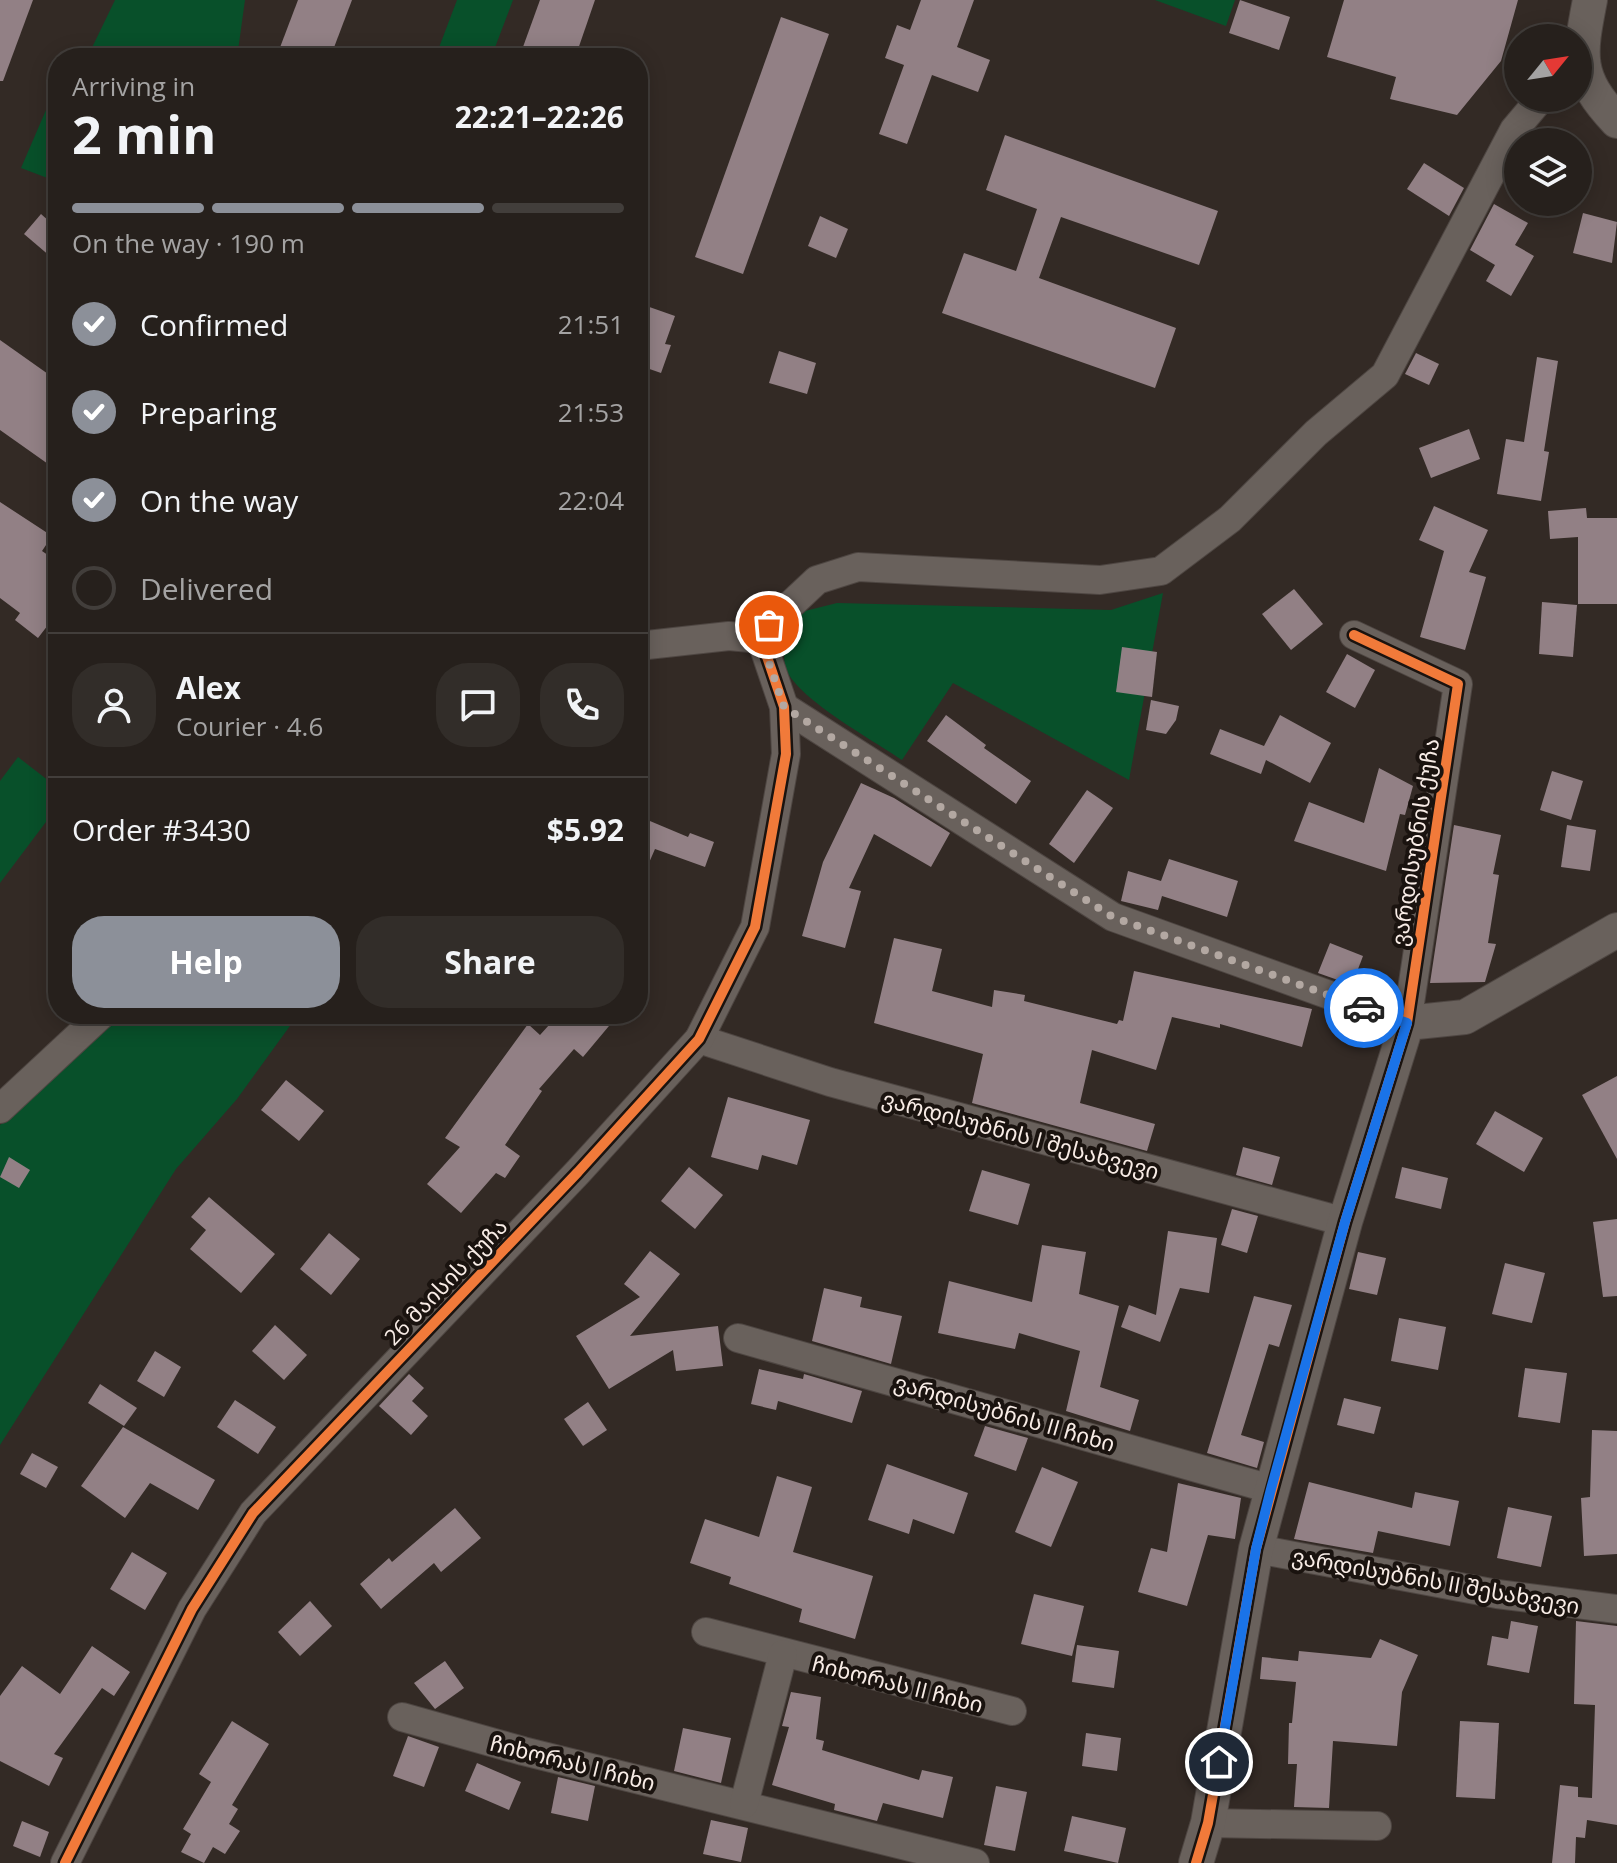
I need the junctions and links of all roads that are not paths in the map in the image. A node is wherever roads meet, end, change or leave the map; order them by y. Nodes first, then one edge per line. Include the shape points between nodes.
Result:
1 (1590, 0) edge
2 (1585, 24) edge
3 (1592, 86) edge
4 (1529, 112) edge
5 (1617, 121) edge
6 (1354, 635) dead end
7 (761, 639) junction
8 (648, 645) edge
9 (784, 707) junction
10 (1617, 930) edge
11 (1407, 1023) junction
12 (91, 1024) edge
13 (699, 1039) junction
14 (0, 1109) edge
15 (1345, 1222) junction
16 (738, 1338) dead end
17 (1271, 1489) junction
18 (1256, 1549) junction
19 (1617, 1609) edge
20 (706, 1632) dead end
21 (783, 1654) junction
22 (1012, 1711) dead end
23 (402, 1717) dead end
24 (744, 1804) junction
25 (1208, 1823) junction
26 (1377, 1826) dead end
27 (65, 1863) edge
28 (975, 1863) edge
29 (1196, 1863) edge

1 - 2 street
3 - 5 street via 1599,103
4 - 7 street via 1514,130 1385,375 1316,433 1230,519 1161,571 1100,580 858,567 817,580
6 - 11 street, ვარდისუბნის ქუჩა via 1458,684
7 - 8 street via 729,636
7 - 9 street, 26 მაისის ქუჩა
9 - 11 street via 1113,917
9 - 13 street, 26 მაისის ქუჩა via 786,754 755,927
10 - 11 street via 1465,1017
11 - 15 street, ვარდისუბნის ქუჩა
12 - 14 street
13 - 15 street, ვარდისუბნის I შესახვევი via 830,1082
13 - 27 street, 26 მაისის ქუჩა via 253,1513 192,1609
15 - 17 street, ვარდისუბნის ქუჩა
16 - 17 street, ვარდისუბნის II ჩიხი
17 - 18 street, ვარდისუბნის ქუჩა
18 - 19 street, ვარდისუბნის II შესახვევი via 1497,1594
18 - 25 street, ვარდისუბნის ქუჩა
20 - 21 street, ჩიხორას II ჩიხი
21 - 22 street, ჩიხორას II ჩიხი
21 - 24 street
23 - 24 street, ჩიხორას I ჩიხი
24 - 28 street, ჩიხორას I ჩიხი
25 - 26 street
25 - 29 street, ვარდისუბნის ქუჩა

